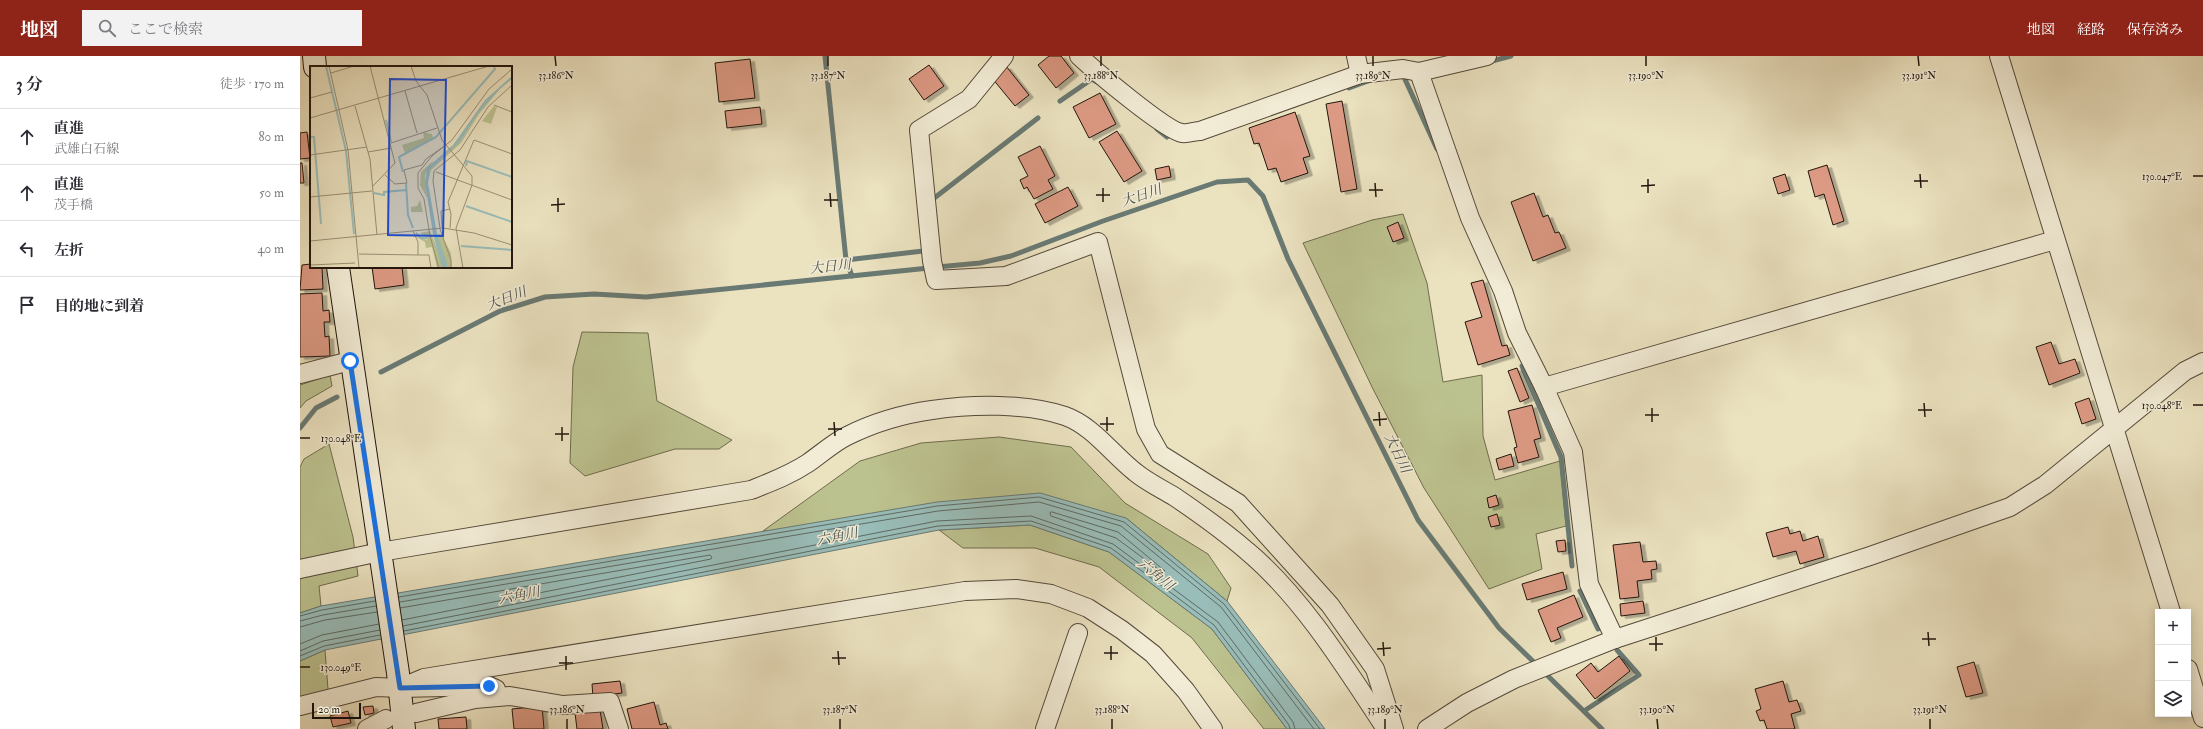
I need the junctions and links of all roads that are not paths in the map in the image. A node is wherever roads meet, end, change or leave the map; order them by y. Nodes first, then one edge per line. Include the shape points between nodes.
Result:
1 (314, 56) edge
2 (1004, 56) edge
3 (1079, 56) edge
4 (1356, 56) edge
5 (1487, 56) edge
6 (1999, 56) edge
7 (315, 66) edge
8 (1419, 72) junction
9 (1360, 74) junction
10 (2055, 240) junction
11 (338, 268) edge
12 (350, 361) junction
13 (2203, 362) edge
14 (300, 374) edge
15 (1544, 387) junction
16 (2115, 429) junction
17 (380, 556) junction
18 (300, 569) edge
19 (2170, 609) edge
20 (1078, 633) dead end
21 (1615, 638) junction
22 (2191, 679) edge
23 (399, 681) junction
24 (510, 696) junction
25 (300, 706) edge
26 (2203, 718) edge
27 (402, 720) edge
28 (367, 729) edge
29 (619, 729) edge
30 (1045, 729) edge
31 (1213, 729) edge
32 (1390, 729) edge
33 (1394, 729) edge
34 (1427, 729) edge

1 - 7 main road
2 - 33 street via 969,99 919,130 936,280 1006,276 1098,242 1146,429 1160,454 1238,503 1330,605 1375,669
3 - 9 street via 1167,126 1182,133 1200,130
4 - 9 street
5 - 8 street
6 - 10 street
8 - 9 street via 1403,69
8 - 15 street via 1470,218 1503,291 1517,333
10 - 15 street
10 - 16 street
11 - 12 main road
12 - 14 street
12 - 17 main road
13 - 16 street via 2185,370
15 - 21 street via 1573,452 1589,584
16 - 19 street
16 - 21 street via 2045,486 2010,507 1870,556
17 - 18 street
17 - 23 main road
17 - 32 street via 751,490 780,479 845,437 882,421 932,410 964,407 1012,407 1035,410 1065,416 1084,426 1135,473 1207,518 1249,552 1276,579 1315,626 1382,723
20 - 30 street
21 - 34 street via 1466,702
22 - 26 street
23 - 24 street via 489,686
23 - 25 street
23 - 27 main road
23 - 31 street via 965,591 1016,589 1051,594 1088,608 1122,630 1153,654 1186,691
24 - 27 street via 475,699
24 - 29 street via 563,705 610,702
27 - 28 street

